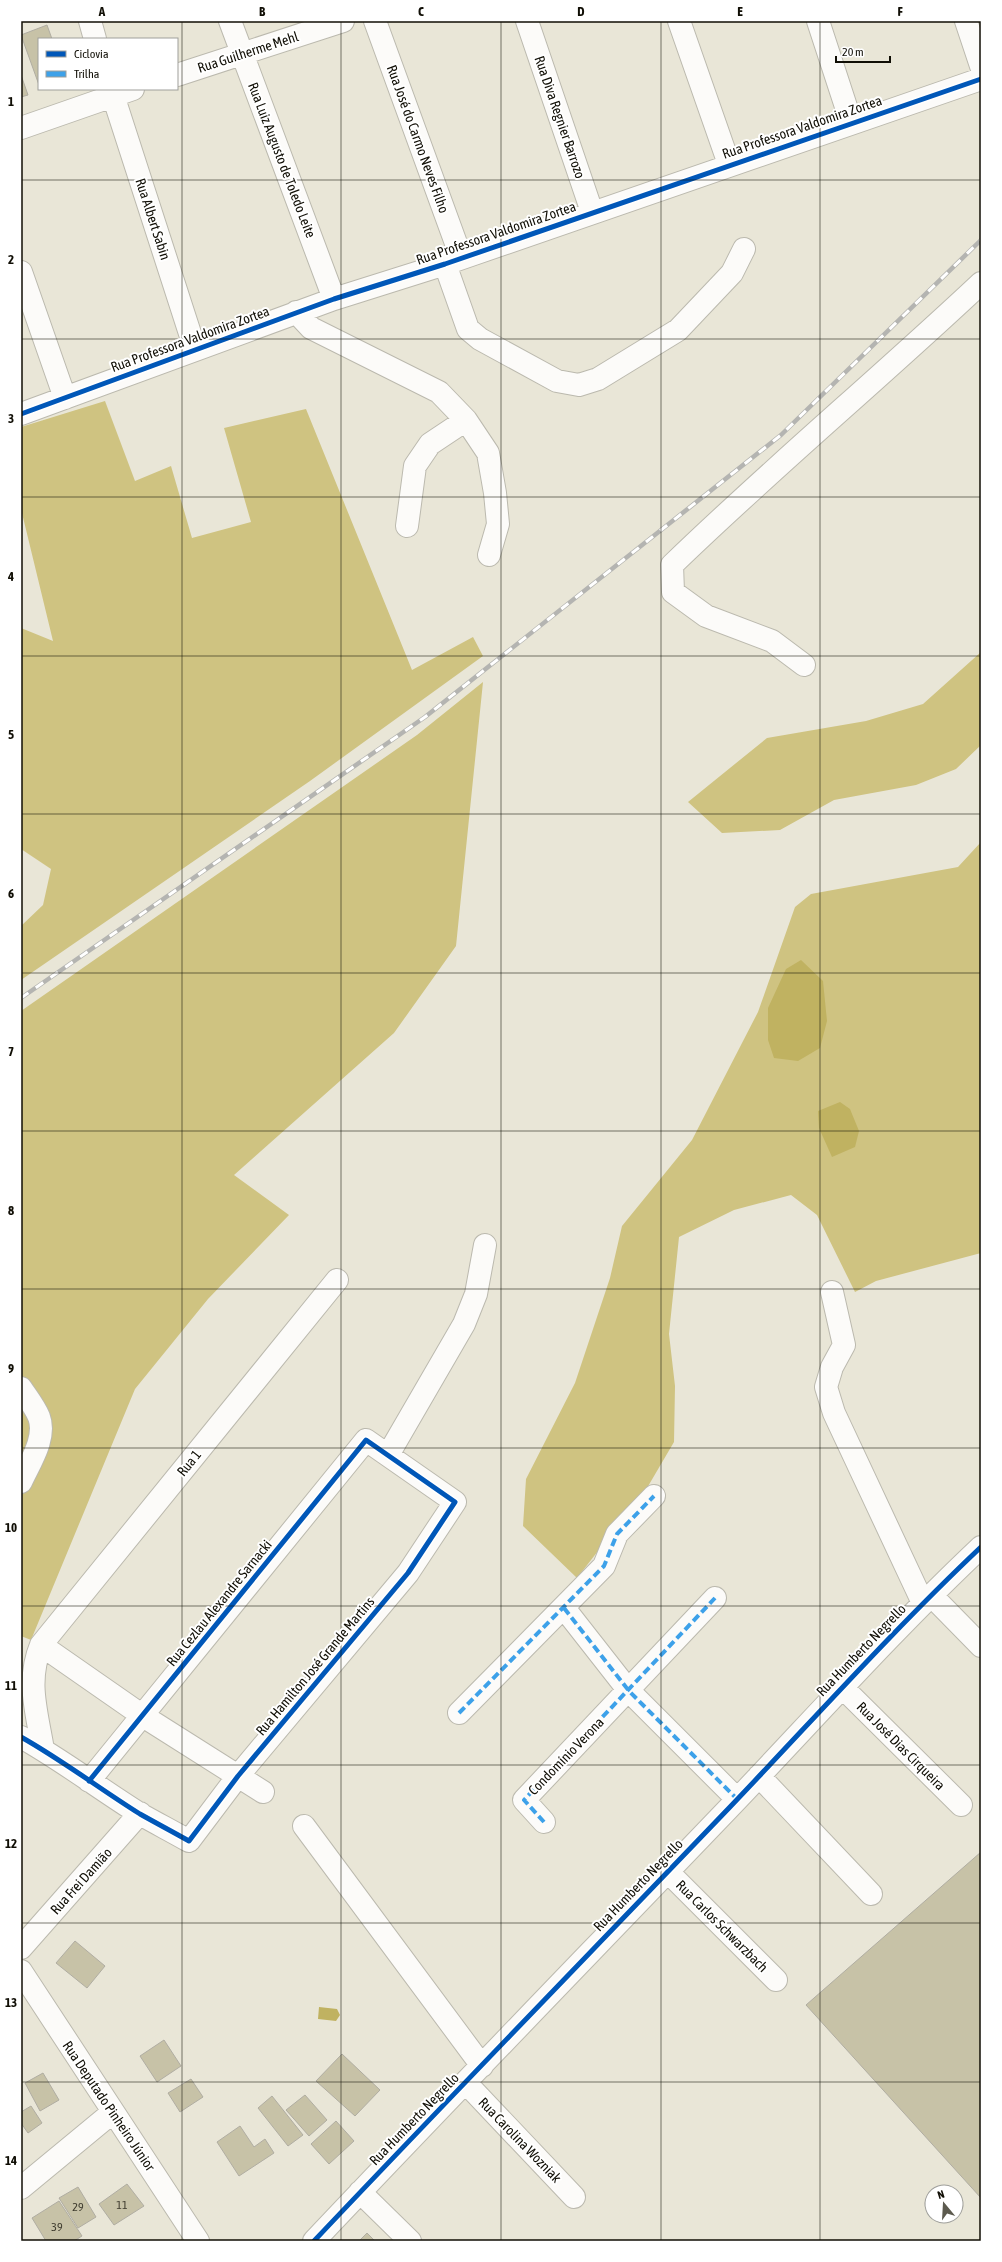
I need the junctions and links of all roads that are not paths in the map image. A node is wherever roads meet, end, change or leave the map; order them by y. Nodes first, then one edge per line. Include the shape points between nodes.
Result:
1 (90, 21) edge
2 (230, 21) edge
3 (342, 21) edge
4 (375, 21) edge
5 (527, 21) edge
6 (679, 21) edge
7 (818, 21) edge
8 (966, 21) edge
9 (96, 38) edge
10 (241, 54) junction
11 (981, 66) edge
12 (178, 75) edge
13 (981, 79) edge
14 (126, 90) edge
15 (112, 92) edge
16 (852, 122) junction
17 (21, 128) edge
18 (729, 164) junction
19 (592, 212) junction
20 (744, 249) dead end
21 (453, 261) junction
22 (21, 272) edge
23 (981, 283) edge
24 (334, 299) junction
25 (296, 312) junction
26 (195, 348) junction
27 (65, 398) junction
28 (21, 414) edge
29 (466, 420) junction
30 (407, 526) dead end
31 (489, 555) dead end
32 (804, 665) dead end
33 (485, 1245) dead end
34 (337, 1280) dead end
35 (832, 1292) dead end
36 (21, 1388) edge
37 (388, 1455) junction
38 (21, 1482) edge
39 (654, 1496) dead end
40 (981, 1547) edge
41 (716, 1598) dead end
42 (927, 1599) junction
43 (564, 1608) junction
44 (41, 1645) junction
45 (981, 1646) edge
46 (842, 1687) junction
47 (629, 1691) junction
48 (459, 1713) dead end
49 (143, 1716) junction
50 (21, 1737) edge
51 (43, 1750) junction
52 (238, 1776) junction
53 (759, 1776) junction
54 (89, 1781) junction
55 (263, 1792) dead end
56 (737, 1799) junction
57 (961, 1805) dead end
58 (140, 1813) junction
59 (544, 1822) dead end
60 (304, 1826) dead end
61 (668, 1872) junction
62 (871, 1894) dead end
63 (21, 1948) edge
64 (21, 1971) edge
65 (776, 1980) dead end
66 (482, 2066) junction
67 (466, 2083) junction
68 (113, 2112) junction
69 (21, 2188) edge
70 (360, 2192) junction
71 (574, 2197) dead end
72 (198, 2241) edge
73 (314, 2241) edge
74 (410, 2241) edge

1 - 9 street
2 - 10 street, Rua Luiz Augusto de Toledo Leite
3 - 10 street, Rua Guilherme Mehl
4 - 21 street, Rua José do Carmo Neves Filho
5 - 19 street, Rua Diva Regnier Barrozo
6 - 18 street
7 - 16 street
8 - 11 street
10 - 12 street, Rua Guilherme Mehl
10 - 24 street, Rua Luiz Augusto de Toledo Leite
13 - 16 street, Rua Professora Valdomira Zortea
14 - 15 street
15 - 17 street
15 - 26 street, Rua Albert Sabin
16 - 18 street, Rua Professora Valdomira Zortea
18 - 19 street, Rua Professora Valdomira Zortea
19 - 21 street, Rua Professora Valdomira Zortea
20 - 21 street, Rua José do Carmo Neves Filho via 732,273 678,330 598,379 579,385 558,381 480,339 468,329
21 - 24 street, Rua Professora Valdomira Zortea
22 - 27 street
23 - 32 street via 905,355 736,503 672,565 673,592 706,616 772,641
24 - 25 street, Rua Professora Valdomira Zortea
25 - 26 street, Rua Professora Valdomira Zortea
25 - 29 street via 311,328 439,392
26 - 27 street, Rua Professora Valdomira Zortea
27 - 28 street, Rua Professora Valdomira Zortea
29 - 30 street via 430,444 415,466
29 - 31 street via 488,454 495,493 498,524
33 - 37 street via 476,1294 464,1324
34 - 44 street, Rua 1
35 - 42 street via 844,1345 832,1367 826,1387 834,1413
36 - 38 street via 37,1413 41,1425 41,1436
37 - 49 street, Rua Cezlau Alexandre Sarnacki via 366,1440
37 - 52 street, Rua Hamilton José Grande Martins via 455,1502 408,1573
39 - 43 street via 617,1534 604,1566
40 - 42 street, Rua Humberto Negrello
41 - 47 street, Condomínio Verona
42 - 45 street
42 - 46 street, Rua Humberto Negrello
43 - 47 street
43 - 48 street
44 - 49 street
44 - 51 street, Rua 1 via 34,1662 32,1682
46 - 53 street, Rua Humberto Negrello
46 - 57 street, Rua José Dias Cirqueira
47 - 56 street
47 - 59 street, Condomínio Verona via 524,1800
49 - 52 street
49 - 54 street, Rua Cezlau Alexandre Sarnacki
50 - 51 street
51 - 54 street
52 - 55 street
52 - 58 street, Rua Hamilton José Grande Martins via 189,1841
53 - 56 street, Rua Humberto Negrello
53 - 62 street
54 - 58 street
56 - 61 street, Rua Humberto Negrello
58 - 63 street, Rua Frei Damião
60 - 66 street
61 - 65 street, Rua Carlos Schwarzbach
61 - 66 street, Rua Humberto Negrello
64 - 68 street, Rua Deputado Pinheiro Júnior
66 - 67 street, Rua Humberto Negrello
67 - 70 street, Rua Humberto Negrello
67 - 71 street, Rua Carolina Wozniak
68 - 69 street
68 - 72 street, Rua Deputado Pinheiro Júnior
70 - 73 street, Rua Humberto Negrello
70 - 74 street

